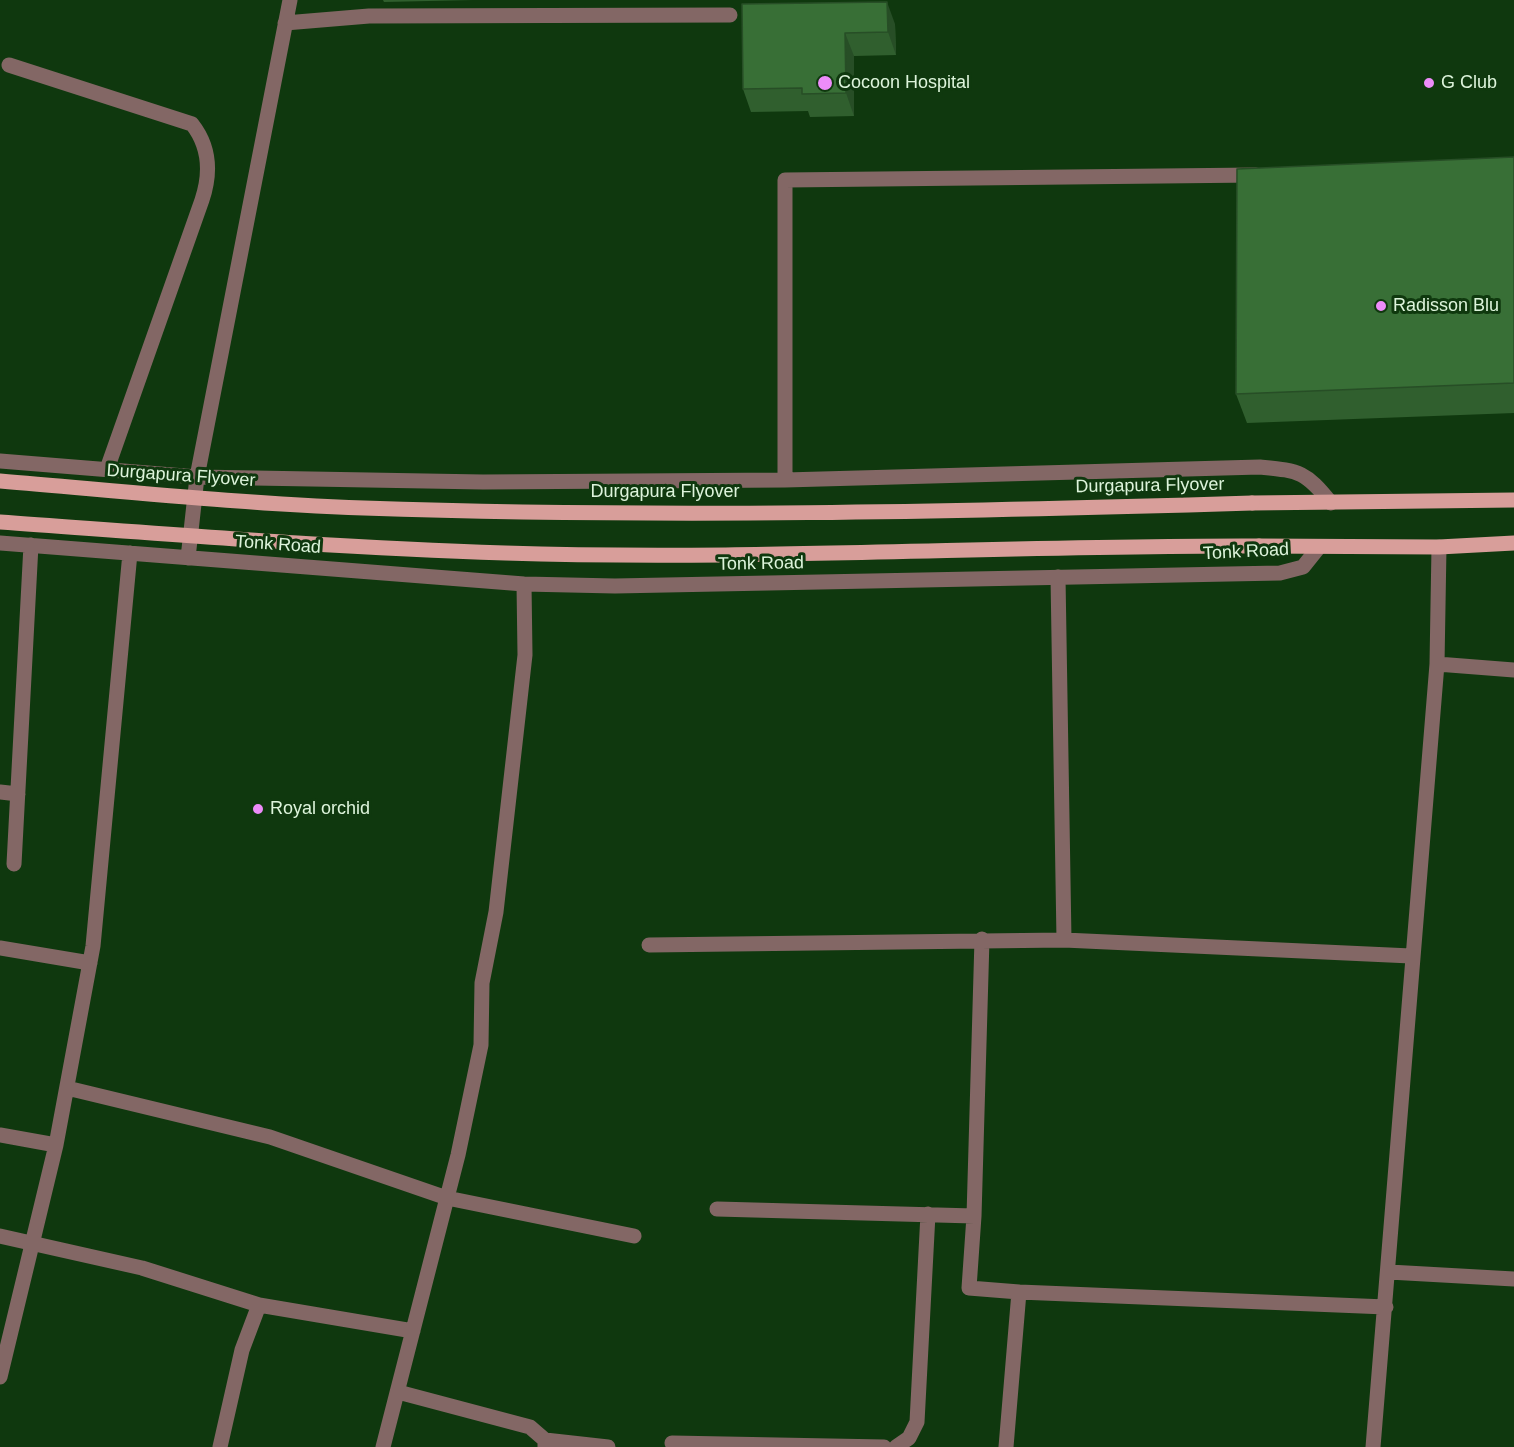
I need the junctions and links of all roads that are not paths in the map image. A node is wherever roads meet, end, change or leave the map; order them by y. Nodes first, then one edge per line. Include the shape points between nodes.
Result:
1 (290, 0) edge
2 (730, 15) dead end
3 (285, 23) junction
4 (9, 65) dead end
5 (1275, 174) edge
6 (0, 461) edge
7 (107, 470) junction
8 (197, 477) junction
9 (785, 480) junction
10 (0, 481) edge
11 (1514, 500) edge
12 (1331, 502) junction
13 (0, 522) edge
14 (0, 543) edge
15 (1514, 543) edge
16 (32, 545) junction
17 (1319, 547) junction
18 (1439, 547) junction
19 (130, 553) junction
20 (188, 558) junction
21 (1058, 577) junction
22 (524, 584) junction
23 (1437, 664) junction
24 (1514, 670) edge
25 (0, 792) edge
26 (18, 794) junction
27 (14, 864) dead end
28 (982, 939) junction
29 (1065, 940) junction
30 (649, 945) dead end
31 (0, 948) edge
32 (1411, 956) junction
33 (90, 963) junction
34 (67, 1088) junction
35 (0, 1135) edge
36 (56, 1145) junction
37 (447, 1198) junction
38 (717, 1209) dead end
39 (928, 1214) junction
40 (974, 1216) junction
41 (0, 1236) edge
42 (634, 1236) dead end
43 (33, 1243) junction
44 (1389, 1272) junction
45 (1514, 1279) edge
46 (1019, 1292) junction
47 (259, 1305) junction
48 (1386, 1307) junction
49 (413, 1331) junction
50 (0, 1377) edge
51 (398, 1392) junction
52 (672, 1443) dead end
53 (545, 1444) edge
54 (220, 1447) edge
55 (383, 1447) edge
56 (608, 1447) edge
57 (884, 1447) edge
58 (896, 1447) edge
59 (1006, 1447) edge
60 (1373, 1447) edge

1 - 3 street
2 - 3 street via 369,16
3 - 8 street
4 - 7 street via 192,124 203,138 206,187
5 - 9 street via 785,180
6 - 7 street
7 - 8 street
8 - 9 street via 483,482
8 - 20 street
9 - 12 street via 1260,467 1290,470 1311,478
10 - 12 main road, Durgapura Flyover, bridge via 361,508 523,512 834,512
11 - 12 main road, Durgapura Flyover
13 - 17 main road, bridge via 507,553
14 - 16 street, Tonk Road
15 - 18 main road
16 - 19 street, Tonk Road
16 - 26 street
17 - 18 main road
17 - 21 street, Tonk Road via 1303,567 1280,573
18 - 23 street
19 - 20 street, Tonk Road
19 - 33 street
20 - 22 street, Tonk Road
21 - 22 street, Tonk Road via 741,585
21 - 29 street
22 - 37 street via 525,655 496,912 482,983 481,1045
23 - 24 street
23 - 32 street
25 - 26 street
26 - 27 street
28 - 29 street
28 - 30 street
28 - 40 street
29 - 32 street
31 - 33 street
32 - 44 street
33 - 34 street
34 - 36 street
34 - 37 street via 270,1137
35 - 36 street
36 - 43 street
37 - 42 street
37 - 49 street
38 - 39 street
39 - 40 street
39 - 58 street via 917,1422 909,1438
40 - 46 street via 969,1288
41 - 43 street
43 - 47 street via 142,1268
43 - 50 street
44 - 45 street
44 - 48 street
46 - 48 street
46 - 59 street
47 - 49 street
47 - 54 street via 242,1350
48 - 60 street
49 - 51 street
51 - 53 street via 530,1427
51 - 55 street
52 - 57 street
53 - 56 street

